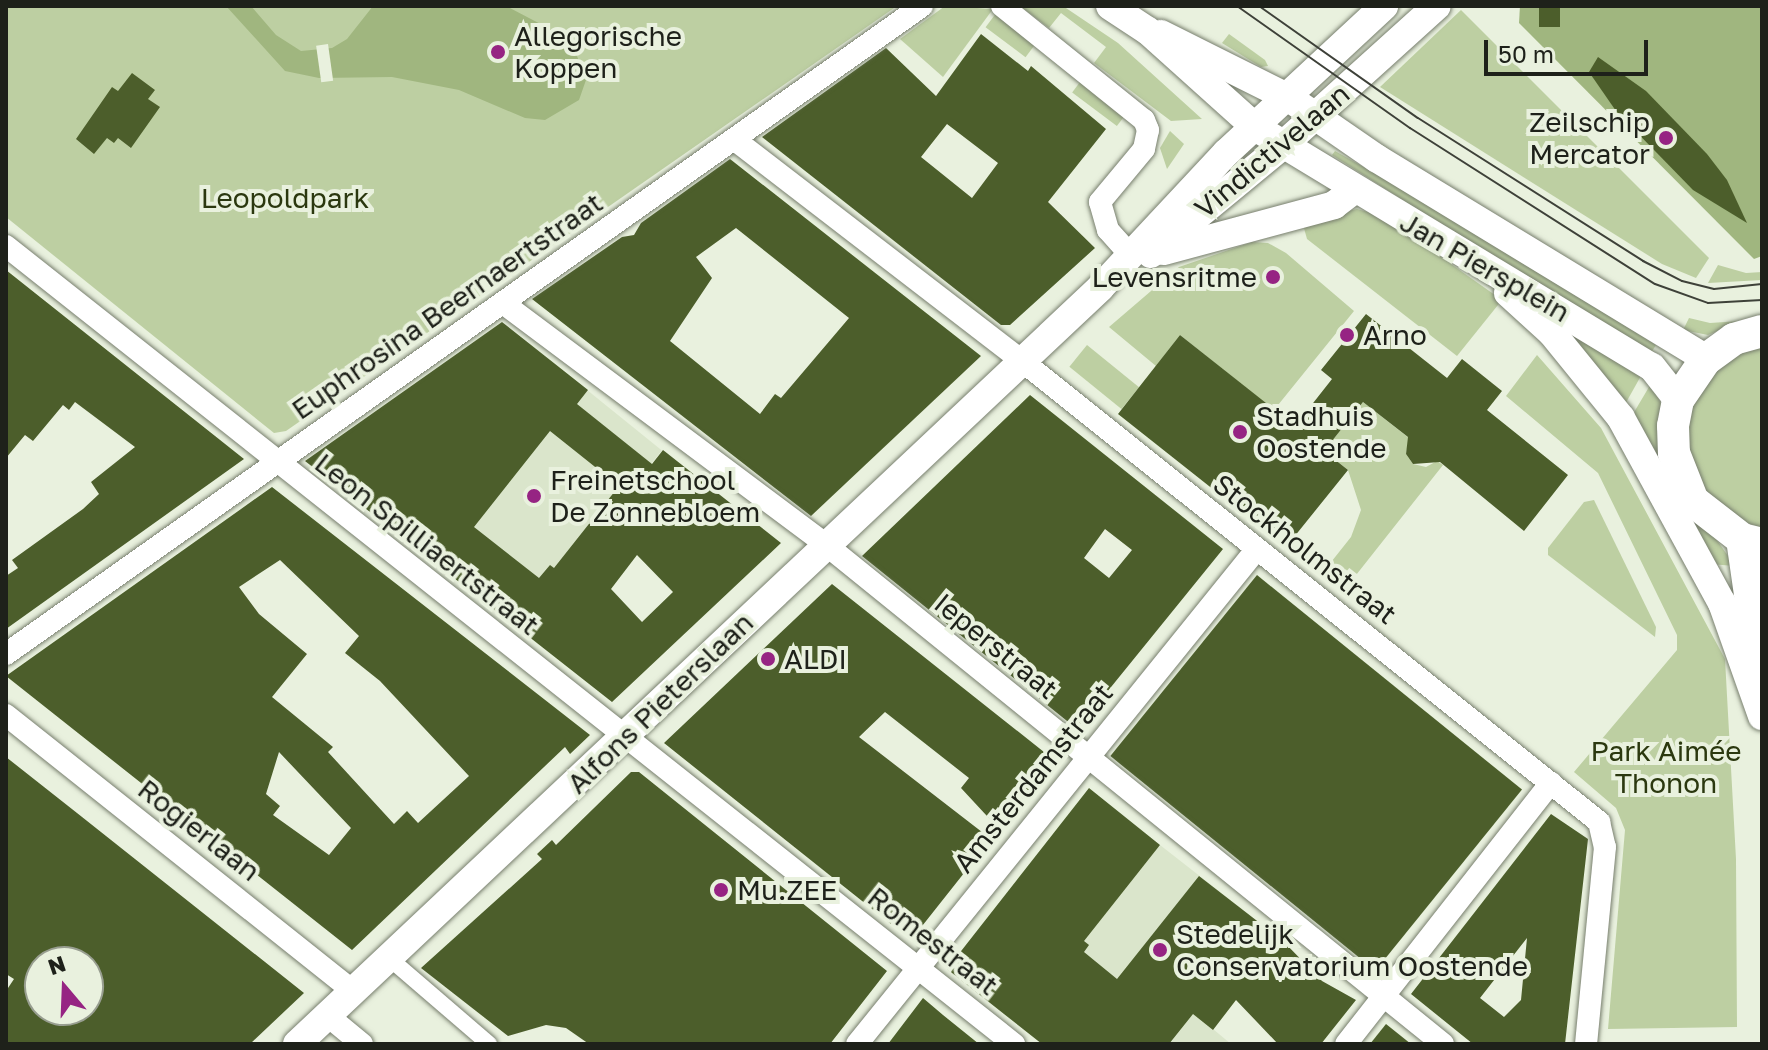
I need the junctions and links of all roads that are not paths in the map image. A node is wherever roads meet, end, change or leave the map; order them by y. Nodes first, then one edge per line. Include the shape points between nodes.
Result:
1 (922, 6) edge
2 (1002, 6) edge
3 (1110, 6) edge
4 (1384, 6) edge
5 (1437, 6) edge
6 (1148, 31) junction
7 (1289, 98) junction
8 (1314, 115) junction
9 (1255, 127) junction
10 (735, 140) junction
11 (1283, 145) junction
12 (1355, 189) junction
13 (6, 246) edge
14 (1139, 254) junction
15 (1478, 265) junction
16 (503, 303) junction
17 (1762, 331) edge
18 (1706, 359) junction
19 (1022, 361) junction
20 (1678, 400) junction
21 (277, 463) junction
22 (1752, 541) edge
23 (825, 544) junction
24 (1256, 550) junction
25 (6, 654) edge
26 (1762, 678) edge
27 (6, 715) edge
28 (1762, 716) edge
29 (625, 738) junction
30 (1087, 760) junction
31 (1551, 783) junction
32 (389, 958) junction
33 (918, 967) junction
34 (354, 992) junction
35 (1384, 997) junction
36 (328, 1016) junction
37 (297, 1044) edge
38 (362, 1044) edge
39 (489, 1044) edge
40 (857, 1044) edge
41 (1014, 1044) edge
42 (1346, 1044) edge
43 (1443, 1044) edge
44 (1586, 1044) edge

1 - 10 street, Euphrosina Beernaertstraat
2 - 14 street via 1144,120 1144,149 1100,202 1108,230
3 - 6 street
4 - 7 street, Vindictivelaan
5 - 8 street, Vindictivelaan
6 - 7 street, Jan Piersplein via 1170,37
6 - 9 street, Jan Piersplein
7 - 8 street, Jan Piersplein
7 - 9 street, Vindictivelaan
8 - 11 street, Vindictivelaan
8 - 18 street, Jan Piersplein
9 - 11 street, Jan Piersplein
9 - 14 street, Vindictivelaan
10 - 16 street, Euphrosina Beernaertstraat
10 - 19 street, Stockholmstraat
11 - 12 street, Jan Piersplein
11 - 14 street, Vindictivelaan
12 - 14 street via 1334,205
12 - 15 street, Jan Piersplein
13 - 21 street, Leon Spilliaertstraat
14 - 19 street, Vindictivelaan
15 - 20 street, Jan Piersplein via 1652,367
15 - 28 street via 1552,333 1621,418 1722,603
16 - 21 street, Euphrosina Beernaertstraat
16 - 23 street, Ieperstraat
17 - 18 main road via 1734,339
18 - 20 main road
19 - 23 street, Alfons Pieterslaan
19 - 24 street, Stockholmstraat
20 - 22 main road via 1673,426 1681,479 1693,501
21 - 25 street, Euphrosina Beernaertstraat
21 - 29 street, Leon Spilliaertstraat
22 - 26 main road
23 - 29 street, Alfons Pieterslaan
23 - 30 street, Ieperstraat
24 - 30 street, Amsterdamstraat
24 - 31 street, Stockholmstraat
27 - 34 street, Rogierlaan
29 - 32 street, Alfons Pieterslaan
29 - 33 street, Romestraat
30 - 33 street, Amsterdamstraat
30 - 35 street, Ieperstraat
31 - 35 street
31 - 44 street, Stockholmstraat via 1589,812 1604,834
32 - 34 street, Alfons Pieterslaan
32 - 39 street
33 - 40 street, Amsterdamstraat
33 - 41 street, Romestraat
34 - 36 street, Alfons Pieterslaan
35 - 42 street
35 - 43 street, Ieperstraat
36 - 37 street, Alfons Pieterslaan
36 - 38 street

